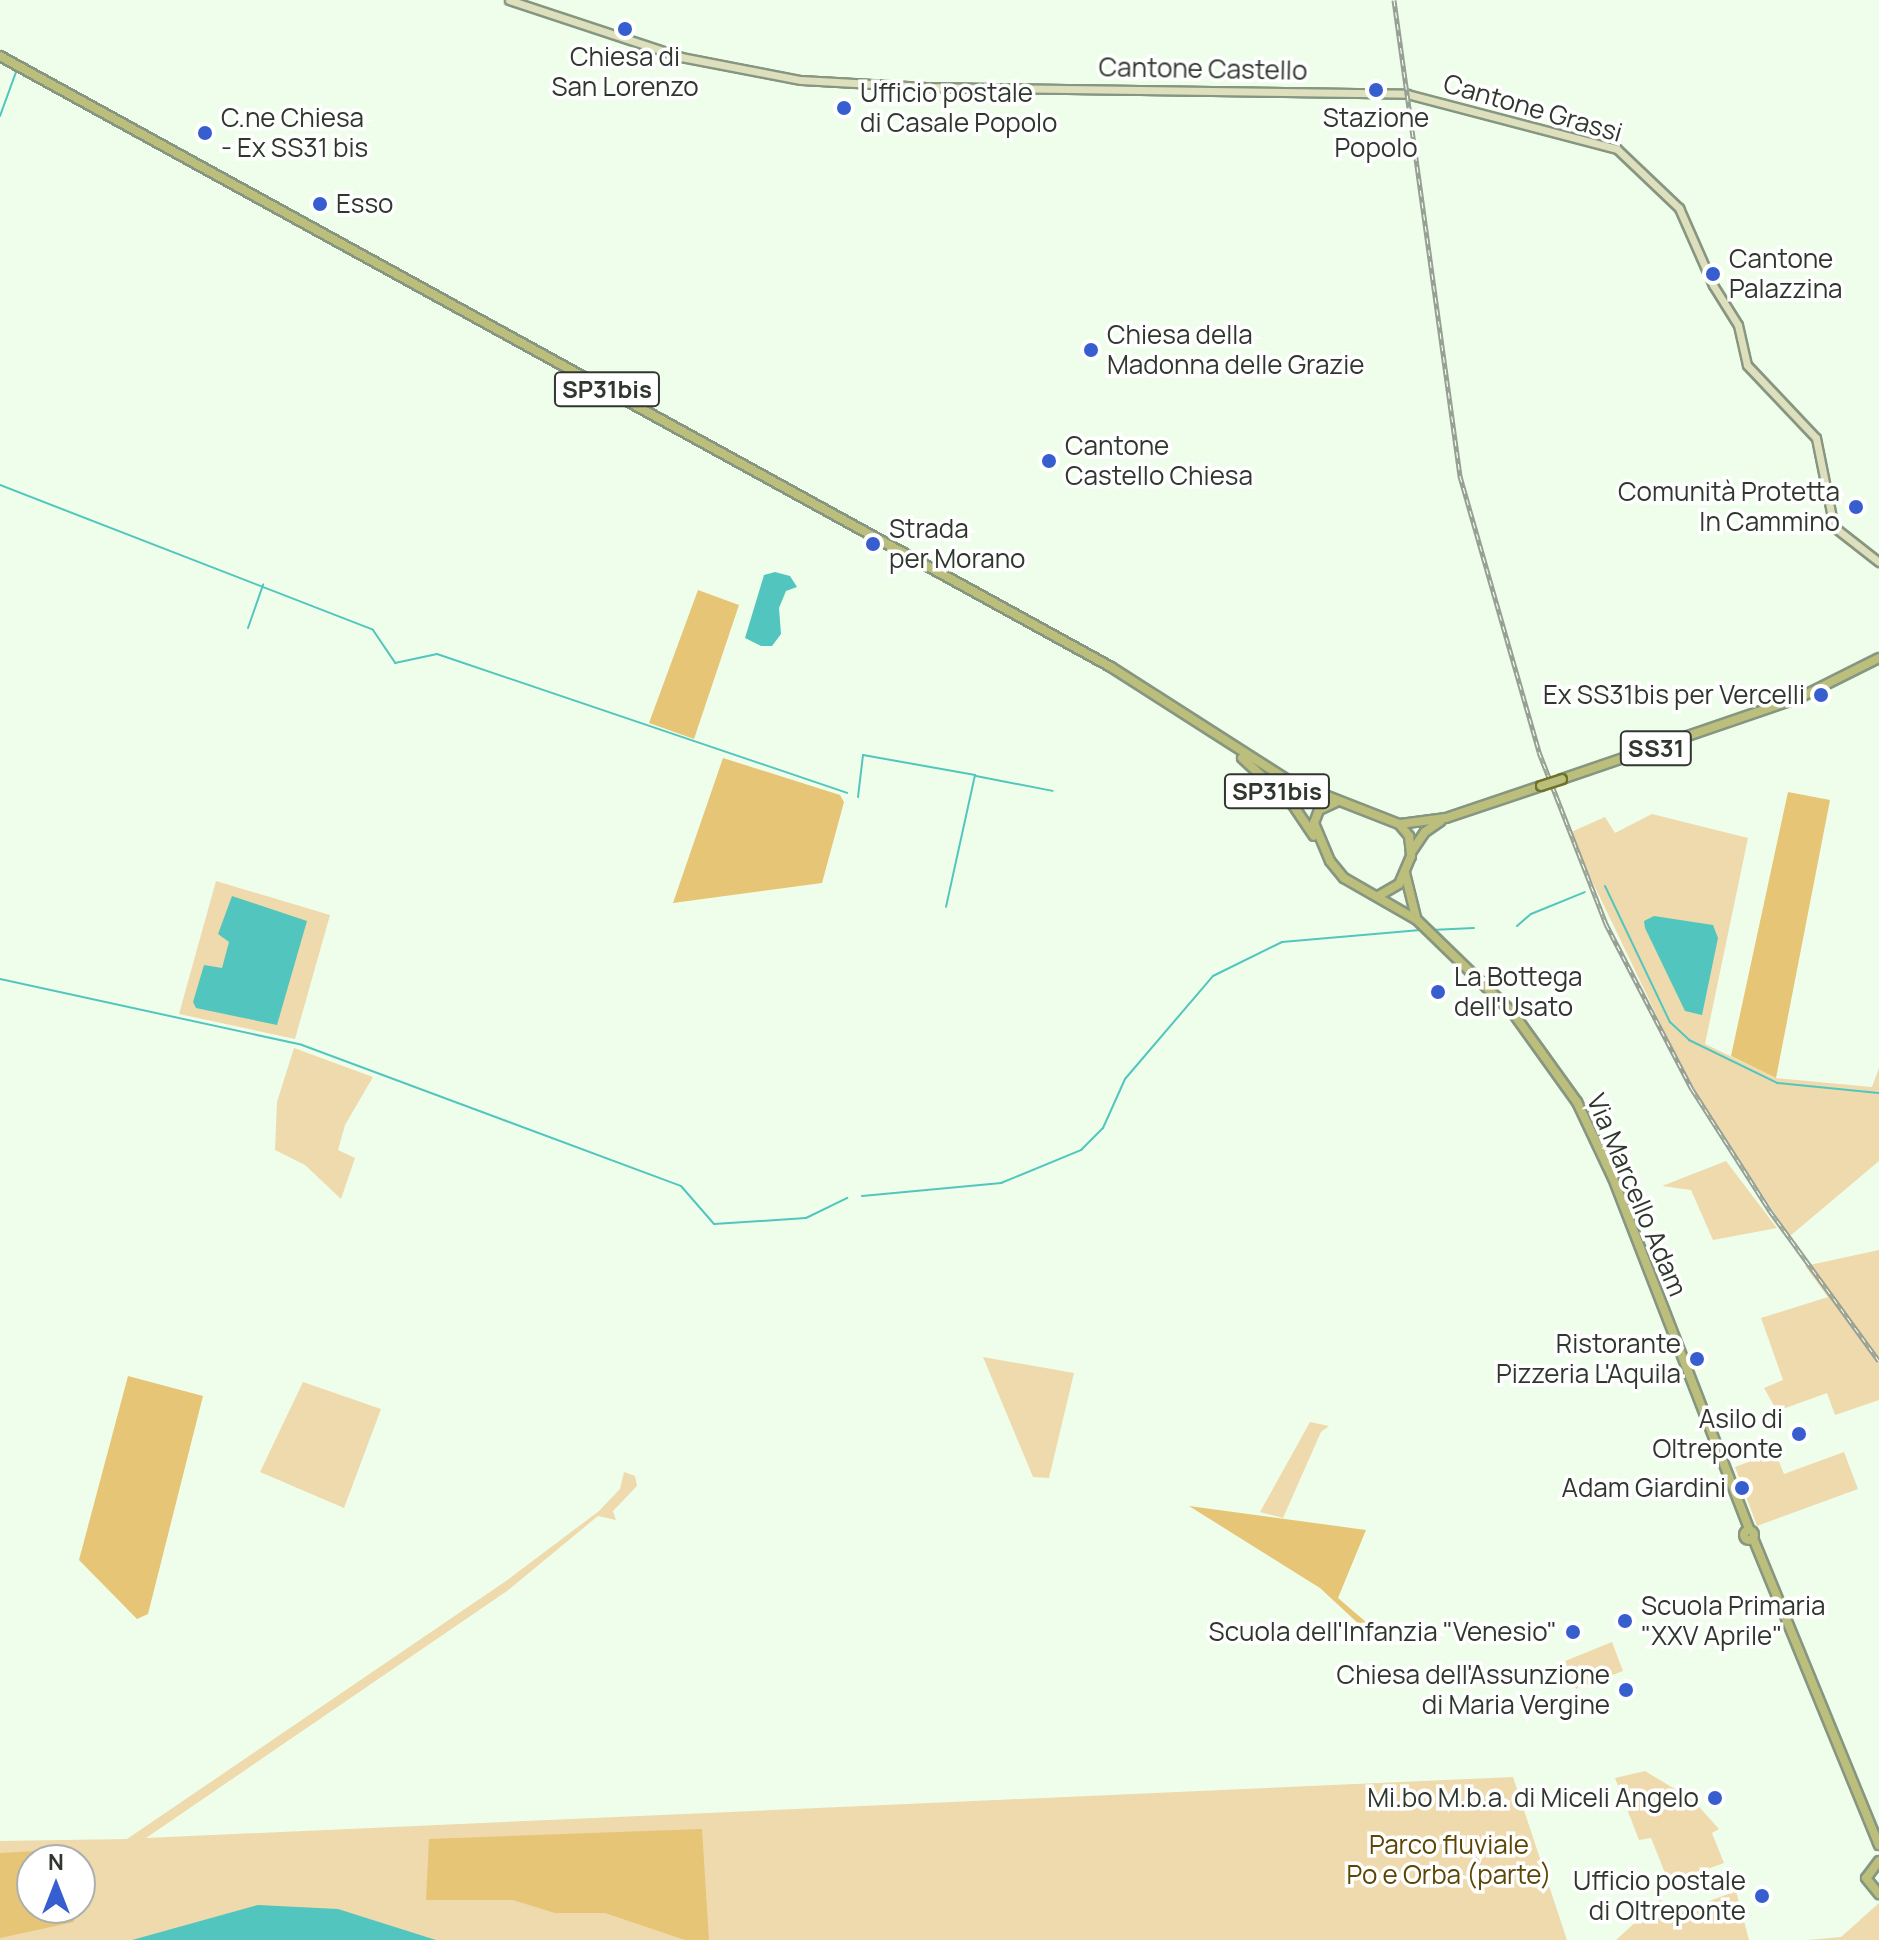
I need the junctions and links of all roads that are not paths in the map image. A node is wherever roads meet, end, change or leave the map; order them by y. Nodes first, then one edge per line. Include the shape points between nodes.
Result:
1 (509, 0) edge
2 (0, 56) edge
3 (1411, 95) joint
4 (1879, 562) edge
5 (1879, 658) edge
6 (1230, 746) junction
7 (1340, 802) junction
8 (1446, 818) junction
9 (1399, 824) junction
10 (1319, 841) junction
11 (1411, 856) junction
12 (1405, 872) junction
13 (1380, 895) junction
14 (1419, 922) junction
15 (1874, 1836) junction
16 (1879, 1845) edge
17 (1879, 1861) edge
18 (1870, 1866) junction
19 (1878, 1894) edge

1 - 3 street, Cantone Castello via 622,39 744,71 850,85
2 - 6 main road, SP31bis via 1111,667
3 - 4 street, Cantone Grassi via 1617,149 1671,199 1738,325 1751,372 1799,415 1816,438 1834,527
5 - 8 main road, SS31, bridge via 1775,706
6 - 7 main road, SP31bis via 1289,781
6 - 10 main road, SP31bis via 1293,805
7 - 9 main road
7 - 10 main road via 1316,813
8 - 9 main road, SS31
8 - 11 main road, SS31 via 1426,830
9 - 11 main road via 1409,836
10 - 13 main road via 1344,878
11 - 12 main road
12 - 13 main road via 1396,888
12 - 14 main road
13 - 14 main road, Via Marcello Adam
14 - 15 main road, Via Marcello Adam via 1513,1013 1577,1102 1613,1178
15 - 16 main road, Via Marcello Adam
15 - 18 main road, Via Marcello Adam
17 - 18 main road
18 - 19 main road via 1867,1883

